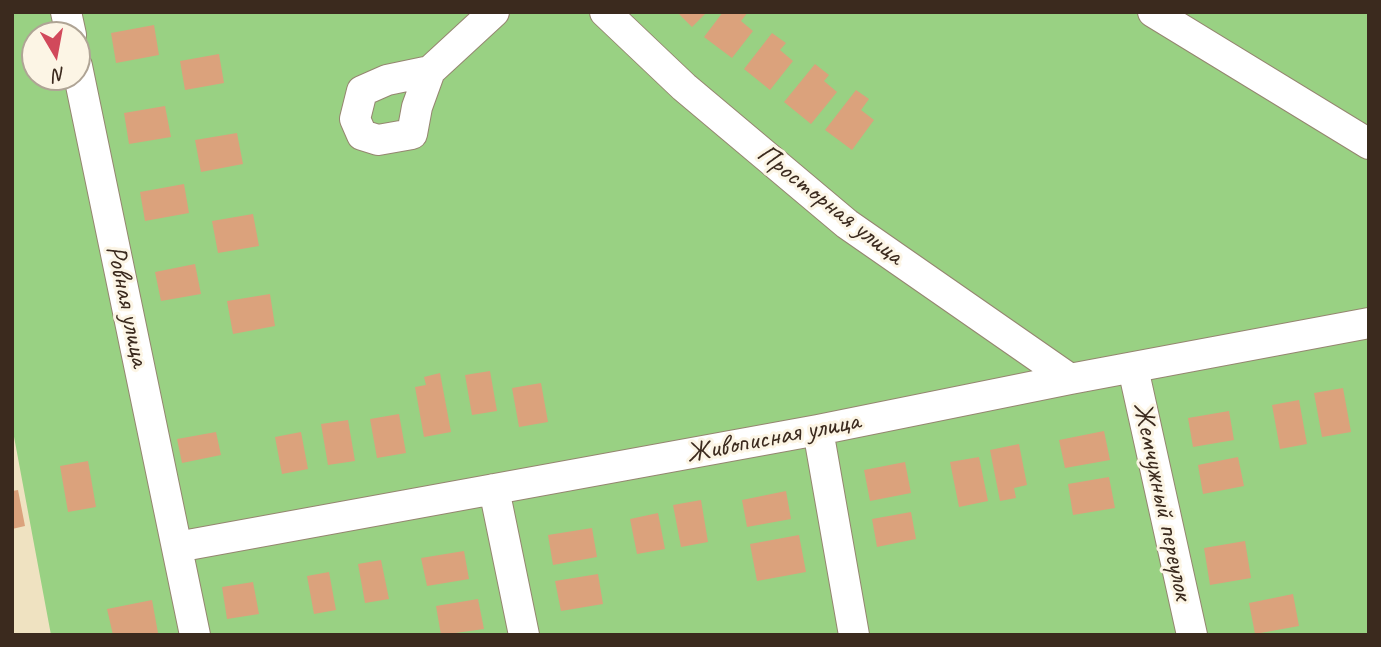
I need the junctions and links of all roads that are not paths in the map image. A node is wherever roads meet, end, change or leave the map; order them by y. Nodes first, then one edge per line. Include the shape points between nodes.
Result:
1 (494, 12) edge
2 (605, 12) edge
3 (1153, 12) edge
4 (430, 71) dead end
5 (82, 91) edge
6 (1369, 144) edge
7 (1369, 323) edge
8 (1133, 368) junction
9 (1070, 379) junction
10 (818, 430) junction
11 (494, 489) junction
12 (177, 547) junction
13 (195, 635) edge
14 (524, 635) edge
15 (854, 635) edge
16 (1192, 635) edge

1 - 4 street
2 - 9 street, Просторная улица via 684,87 847,224
3 - 6 street
5 - 12 street, Ровная улица
7 - 8 street, Живописная улица
8 - 9 street, Живописная улица
8 - 16 street, Жемчужный переулок
9 - 10 street, Живописная улица
10 - 11 street, Живописная улица
10 - 15 street
11 - 12 street, Живописная улица
11 - 14 street
12 - 13 street, Ровная улица

